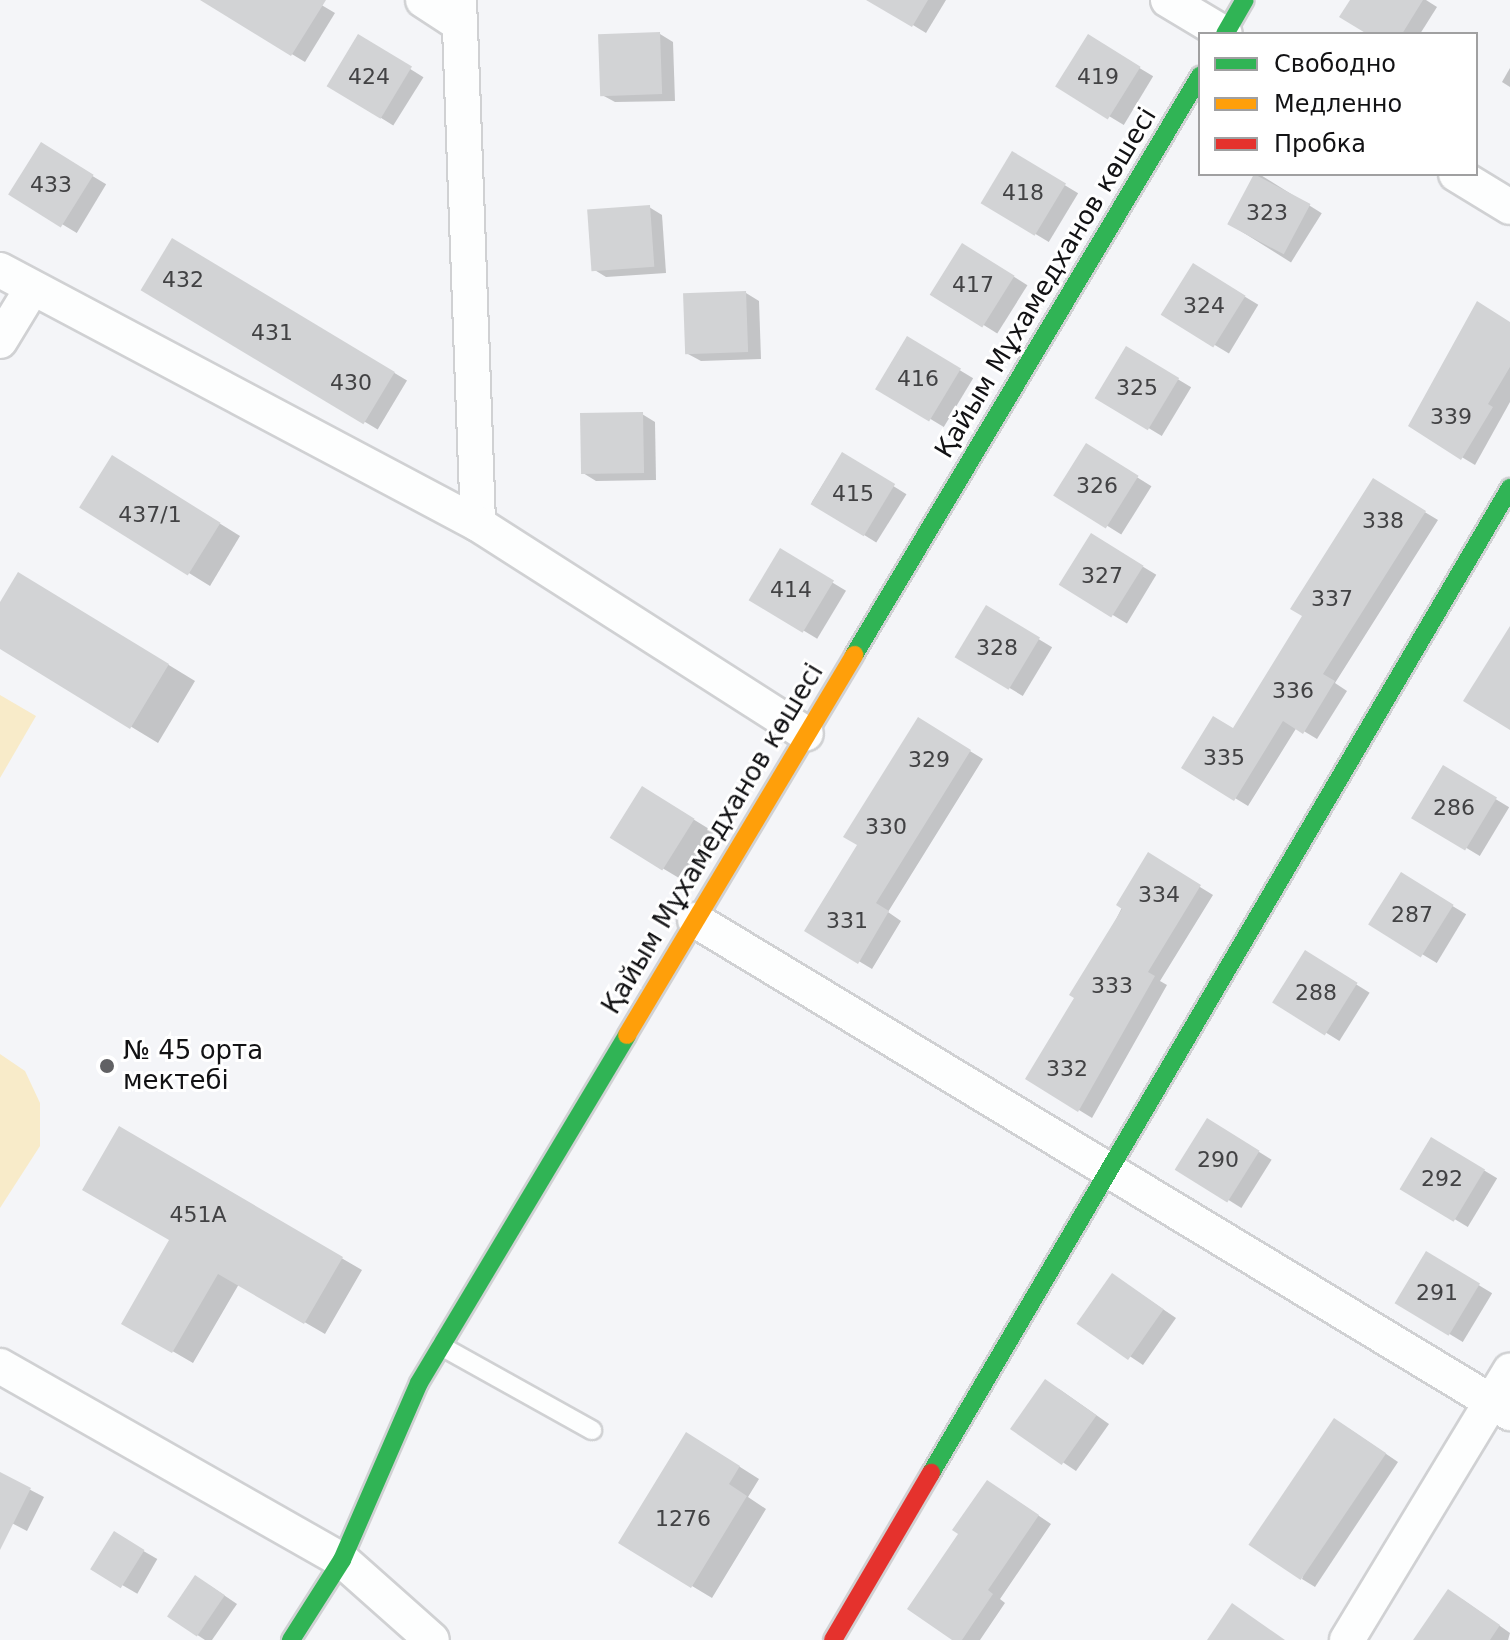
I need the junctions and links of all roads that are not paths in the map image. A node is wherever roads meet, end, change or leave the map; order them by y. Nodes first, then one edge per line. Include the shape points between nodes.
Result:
1 (423, 0) edge
2 (1168, 0) edge
3 (1245, 0) edge
4 (459, 11) edge
5 (1222, 32) edge
6 (1226, 32) edge
7 (1198, 79) edge
8 (1459, 176) edge
9 (1510, 207) edge
10 (0, 270) edge
11 (31, 290) junction
12 (0, 341) edge
13 (1510, 488) edge
14 (478, 524) junction
15 (806, 734) junction
16 (695, 920) junction
17 (1110, 1171) junction
18 (440, 1346) junction
19 (0, 1366) edge
20 (1510, 1371) edge
21 (1501, 1407) edge
22 (592, 1430) dead end
23 (342, 1560) junction
24 (291, 1640) edge
25 (432, 1640) edge
26 (833, 1640) edge
27 (1347, 1640) edge

1 - 4 street
2 - 5 street
3 - 6 street
4 - 14 street
7 - 15 street, Қайым Мұхамедханов көшесі
8 - 9 street
10 - 11 street
11 - 12 street
11 - 14 street
13 - 17 street
14 - 15 street
15 - 16 street, Қайым Мұхамедханов көшесі
16 - 17 street
16 - 18 street, Қайым Мұхамедханов көшесі
17 - 21 street
17 - 26 street
18 - 22 lane
18 - 23 street, Қайым Мұхамедханов көшесі
19 - 23 street
20 - 21 street
21 - 27 street
23 - 24 street, Қайым Мұхамедханов көшесі
23 - 25 street

